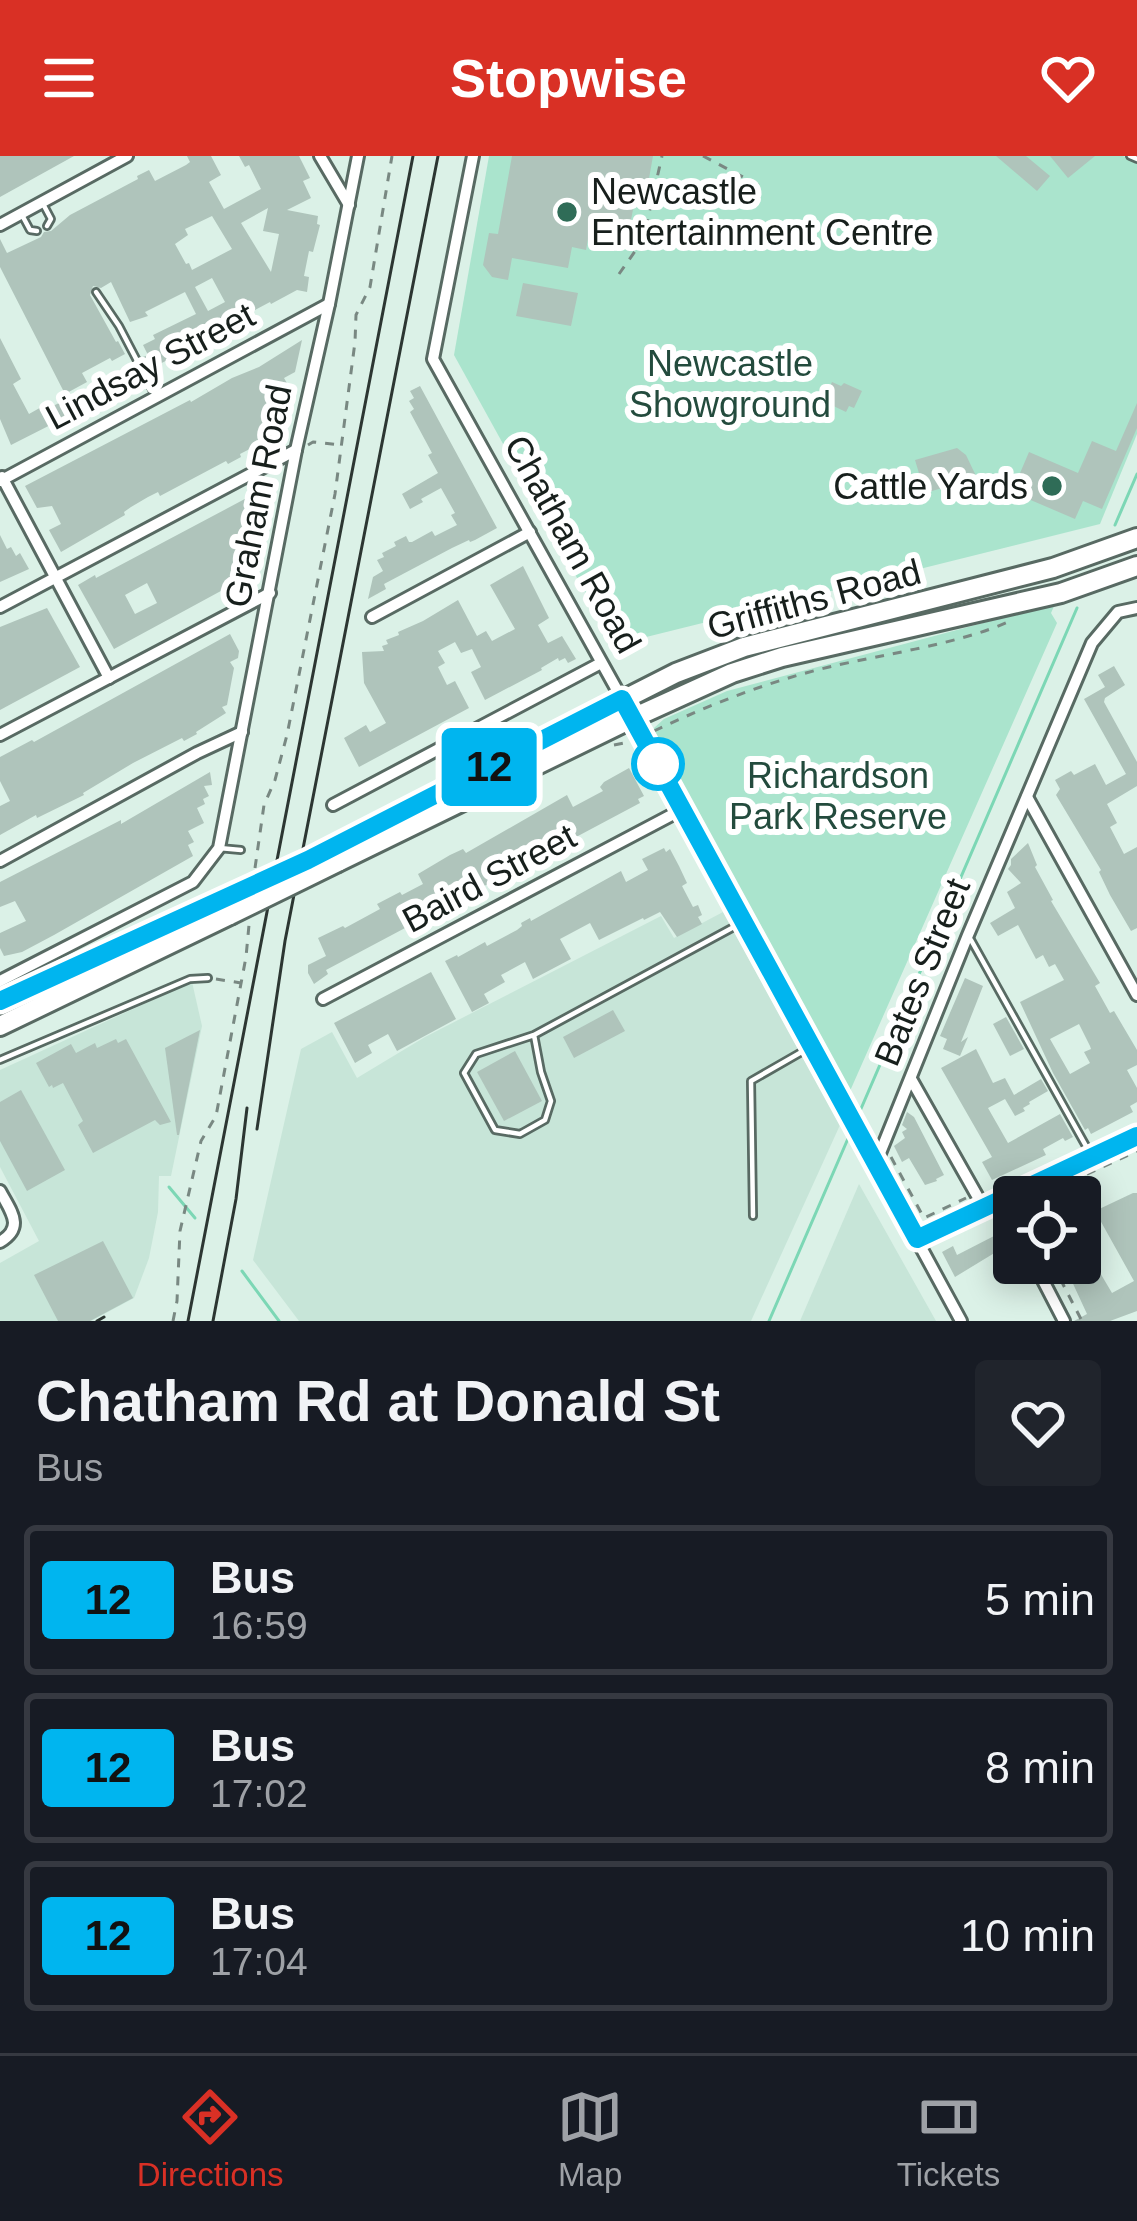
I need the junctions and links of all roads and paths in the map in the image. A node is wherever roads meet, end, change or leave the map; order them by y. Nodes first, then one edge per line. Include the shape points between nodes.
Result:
1 (127, 156) edge
2 (320, 156) edge
3 (358, 156) edge
4 (392, 156) edge
5 (473, 156) edge
6 (662, 156) edge
7 (703, 156) edge
8 (762, 188) dead end
9 (42, 202) junction
10 (349, 205) junction
11 (21, 214) junction
12 (0, 225) edge
13 (46, 226) dead end
14 (37, 231) dead end
15 (619, 274) dead end
16 (96, 292) dead end
17 (329, 304) junction
18 (156, 397) junction
19 (341, 445) junction
20 (296, 451) junction
21 (1, 478) edge
22 (530, 532) junction
23 (1137, 538) edge
24 (1063, 565) junction
25 (1134, 567) edge
26 (55, 578) junction
27 (270, 593) junction
28 (1061, 593) junction
29 (0, 607) edge
30 (1137, 608) edge
31 (372, 617) dead end
32 (1018, 618) dead end
33 (601, 663) junction
34 (109, 679) junction
35 (622, 699) junction
36 (633, 718) junction
37 (654, 731) dead end
38 (242, 732) junction
39 (0, 735) edge
40 (1027, 796) junction
41 (333, 805) dead end
42 (683, 809) junction
43 (220, 848) junction
44 (241, 850) dead end
45 (0, 861) edge
46 (254, 874) dead end
47 (237, 908) junction
48 (744, 922) junction
49 (968, 935) junction
50 (208, 978) joint
51 (0, 981) edge
52 (242, 983) junction
53 (1137, 995) edge
54 (323, 999) dead end
55 (0, 1001) edge
56 (0, 1026) edge
57 (534, 1035) junction
58 (812, 1046) junction
59 (0, 1060) edge
60 (910, 1079) junction
61 (1137, 1136) edge
62 (884, 1144) junction
63 (1137, 1151) edge
64 (1092, 1157) junction
65 (874, 1158) junction
66 (1051, 1176) edge
67 (1083, 1176) edge
68 (0, 1191) edge
69 (964, 1199) dead end
70 (993, 1204) edge
71 (984, 1208) junction
72 (753, 1216) dead end
73 (917, 1239) junction
74 (3, 1241) edge
75 (1045, 1284) edge
76 (1063, 1284) edge
77 (173, 1321) edge
78 (961, 1321) edge
79 (1064, 1321) edge
80 (1082, 1321) edge

1 - 9 street
2 - 10 street
3 - 10 street, Graham Road
4 - 19 path via 370,287 356,315
5 - 22 street, Chatham Road via 434,359
6 - 15 path via 643,240
7 - 8 path
9 - 11 street
9 - 13 lane via 51,219
10 - 17 street, Graham Road
11 - 12 street
11 - 14 lane
16 - 18 lane
17 - 18 street, Lindsay Street
17 - 20 street, Graham Road
18 - 21 street, Lindsay Street
19 - 20 path via 313,442
19 - 46 path
20 - 26 street
20 - 27 street, Graham Road
21 - 26 street
22 - 31 street
22 - 33 street, Chatham Road
23 - 24 highway, Griffiths Road
24 - 28 highway
24 - 35 highway, Griffiths Road via 743,647
25 - 28 highway, Griffiths Road
26 - 29 street
26 - 34 street
27 - 34 street
27 - 38 street, Graham Road
28 - 36 highway, Griffiths Road via 782,657
30 - 40 street, Bates Street via 1118,612 1092,643
32 - 37 path via 752,688
33 - 35 street, Chatham Road
33 - 41 street
34 - 39 street
35 - 36 highway, Chatham Road
35 - 47 highway, Griffiths Road, bridge via 345,841
36 - 42 street, Chatham Road
36 - 47 highway, Griffiths Road, bridge
38 - 43 street, Graham Road
38 - 45 street
40 - 49 street, Bates Street
40 - 53 street
42 - 48 street, Chatham Road
42 - 54 street, Baird Street
43 - 44 lane
43 - 51 street via 193,882
47 - 52 path
47 - 55 highway, Griffiths Road
47 - 56 highway, Griffiths Road
48 - 57 lane
48 - 58 street, Chatham Road
49 - 60 street, Bates Street
49 - 64 lane
50 - 52 path
50 - 59 lane
52 - 77 path via 216,1116 186,1200
57 - 57 lane via 476,1054 464,1073 495,1130 520,1134 545,1120 551,1100
58 - 65 street, Chatham Road
58 - 72 lane via 751,1081
60 - 62 street, Bates Street
60 - 71 street
61 - 64 street
62 - 65 street, Bates Street
62 - 69 path via 924,1218
63 - 67 path
64 - 66 street
65 - 73 street, Chatham Road
68 - 74 street via 14,1220
70 - 71 street
71 - 73 street
73 - 78 street, Chatham Road
75 - 79 street
76 - 80 path

